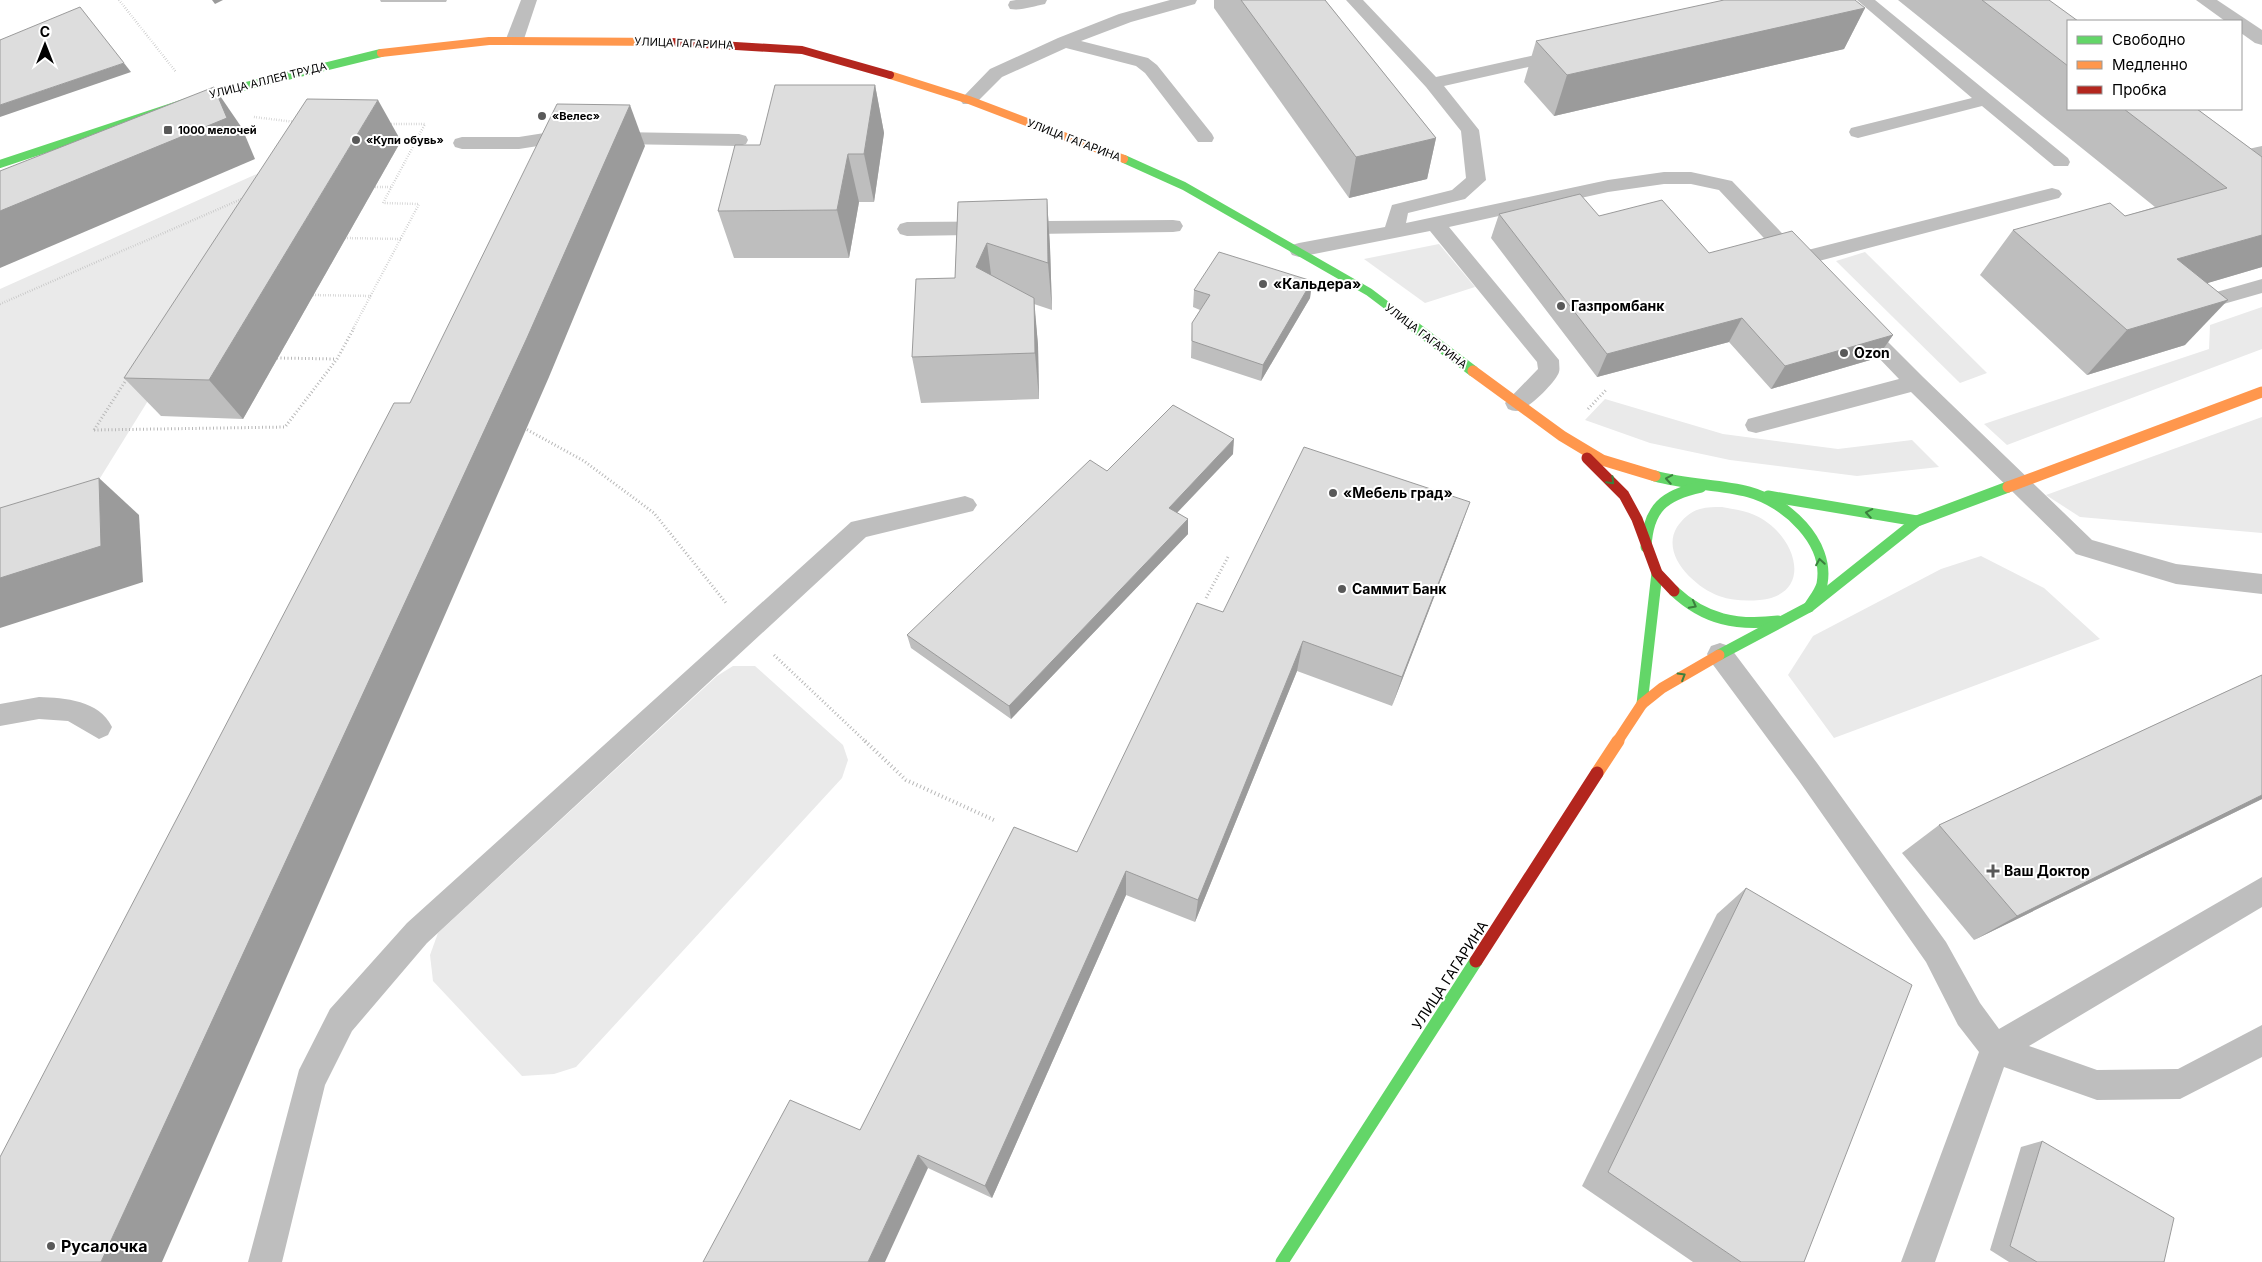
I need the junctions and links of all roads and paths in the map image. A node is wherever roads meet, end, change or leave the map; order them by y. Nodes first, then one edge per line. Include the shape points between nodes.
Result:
1 (119, 0) edge
2 (529, 0) edge
3 (1039, 0) edge
4 (1189, 0) edge
5 (1354, 0) edge
6 (1865, 0) edge
7 (2205, 0) edge
8 (1016, 6) dead end
9 (2235, 20) edge
10 (2242, 25) edge
11 (2262, 38) edge
12 (515, 39) junction
13 (1064, 42) junction
14 (1580, 50) edge
15 (1432, 83) junction
16 (199, 98) junction
17 (969, 100) junction
18 (1986, 100) junction
19 (192, 121) edge
20 (386, 124) dead end
21 (1858, 132) dead end
22 (1206, 138) dead end
23 (739, 140) dead end
24 (462, 143) dead end
25 (2262, 152) edge
26 (2061, 162) dead end
27 (0, 164) edge
28 (375, 187) dead end
29 (392, 187) junction
30 (2052, 194) dead end
31 (2262, 200) edge
32 (244, 204) edge
33 (1435, 224) junction
34 (1173, 226) dead end
35 (907, 230) dead end
36 (1394, 232) junction
37 (346, 238) dead end
38 (401, 239) junction
39 (1299, 250) junction
40 (2262, 286) edge
41 (313, 295) dead end
42 (371, 296) junction
43 (0, 304) edge
44 (2170, 313) edge
45 (1849, 314) edge
46 (277, 358) dead end
47 (337, 359) junction
48 (131, 374) edge
49 (1915, 383) junction
50 (2262, 392) edge
51 (1516, 403) junction
52 (1756, 425) dead end
53 (520, 426) dead end
54 (1562, 436) junction
55 (2018, 484) junction
56 (1718, 486) junction
57 (1752, 493) junction
58 (965, 505) dead end
59 (1917, 521) junction
60 (1646, 547) junction
61 (1228, 557) dead end
62 (1657, 573) junction
63 (2262, 584) edge
64 (1206, 598) dead end
65 (1809, 607) junction
66 (1784, 621) junction
67 (748, 630) junction
68 (1720, 654) junction
69 (1642, 704) junction
70 (0, 715) edge
71 (99, 728) dead end
72 (994, 820) dead end
73 (2262, 892) edge
74 (2262, 1040) edge
75 (1995, 1049) junction
76 (265, 1262) edge
77 (1282, 1262) edge
78 (1918, 1262) edge

1 - 16 path
2 - 12 lane
3 - 8 lane
4 - 13 lane via 1125,18
5 - 15 lane
6 - 18 lane
7 - 9 street
10 - 11 street
12 - 16 street, УЛИЦА АЛЛЕЯ ТРУДА via 423,45 361,57
12 - 17 street, УЛИЦА ГАГАРИНА via 706,43 802,50
13 - 17 lane via 996,73
13 - 22 lane via 1142,62
14 - 15 lane
15 - 36 lane via 1470,130 1476,180 1458,196 1399,209
16 - 19 lane
16 - 27 street, УЛИЦА АЛЛЕЯ ТРУДА
17 - 39 street, УЛИЦА ГАГАРИНА via 1102,149 1175,182
18 - 21 lane
18 - 26 lane
20 - 29 path via 425,124
23 - 24 lane via 557,137 519,143
25 - 31 lane via 2244,156 2231,173
28 - 29 path
29 - 38 path via 383,203 419,204
30 - 33 lane via 1803,266 1725,186 1690,178 1664,178 1608,186
32 - 43 path via 249,196
33 - 36 lane
33 - 51 lane via 1548,360 1549,371 1532,391
34 - 35 lane
36 - 39 lane
37 - 38 path
38 - 42 path
39 - 51 street, УЛИЦА ГАГАРИНА via 1369,292
40 - 44 lane
41 - 42 path
42 - 47 path
45 - 49 lane
46 - 47 path
47 - 48 path via 285,427 94,430
49 - 52 lane
49 - 55 lane
50 - 55 street
51 - 54 street, УЛИЦА ГАГАРИНА
53 - 67 path via 584,461 654,513
56 -> 54 street via 1667,480 1626,468 1602,460
54 -> 60 street via 1624,495 1637,518
55 - 59 street
55 - 63 lane via 2084,547 2176,574
56 - 57 street
56 - 60 street via 1686,489 1662,502 1648,523
59 -> 57 street
65 -> 57 street via 1822,584 1822,558 1808,531 1782,508
58 - 67 lane via 859,529
59 - 65 street
60 - 62 street
61 - 64 path
62 -> 66 street via 1682,598 1713,616 1750,624
62 - 69 street
65 - 66 street
66 - 68 street
67 - 72 path via 906,780
67 - 76 lane via 417,933 341,1020 310,1081
69 -> 68 street via 1662,688
68 - 75 lane via 1936,952 1968,1014
69 - 77 street, УЛИЦА ГАГАРИНА
70 - 71 lane via 39,708 73,710
73 - 75 lane
74 - 75 lane via 2180,1084 2097,1085
75 - 78 lane

